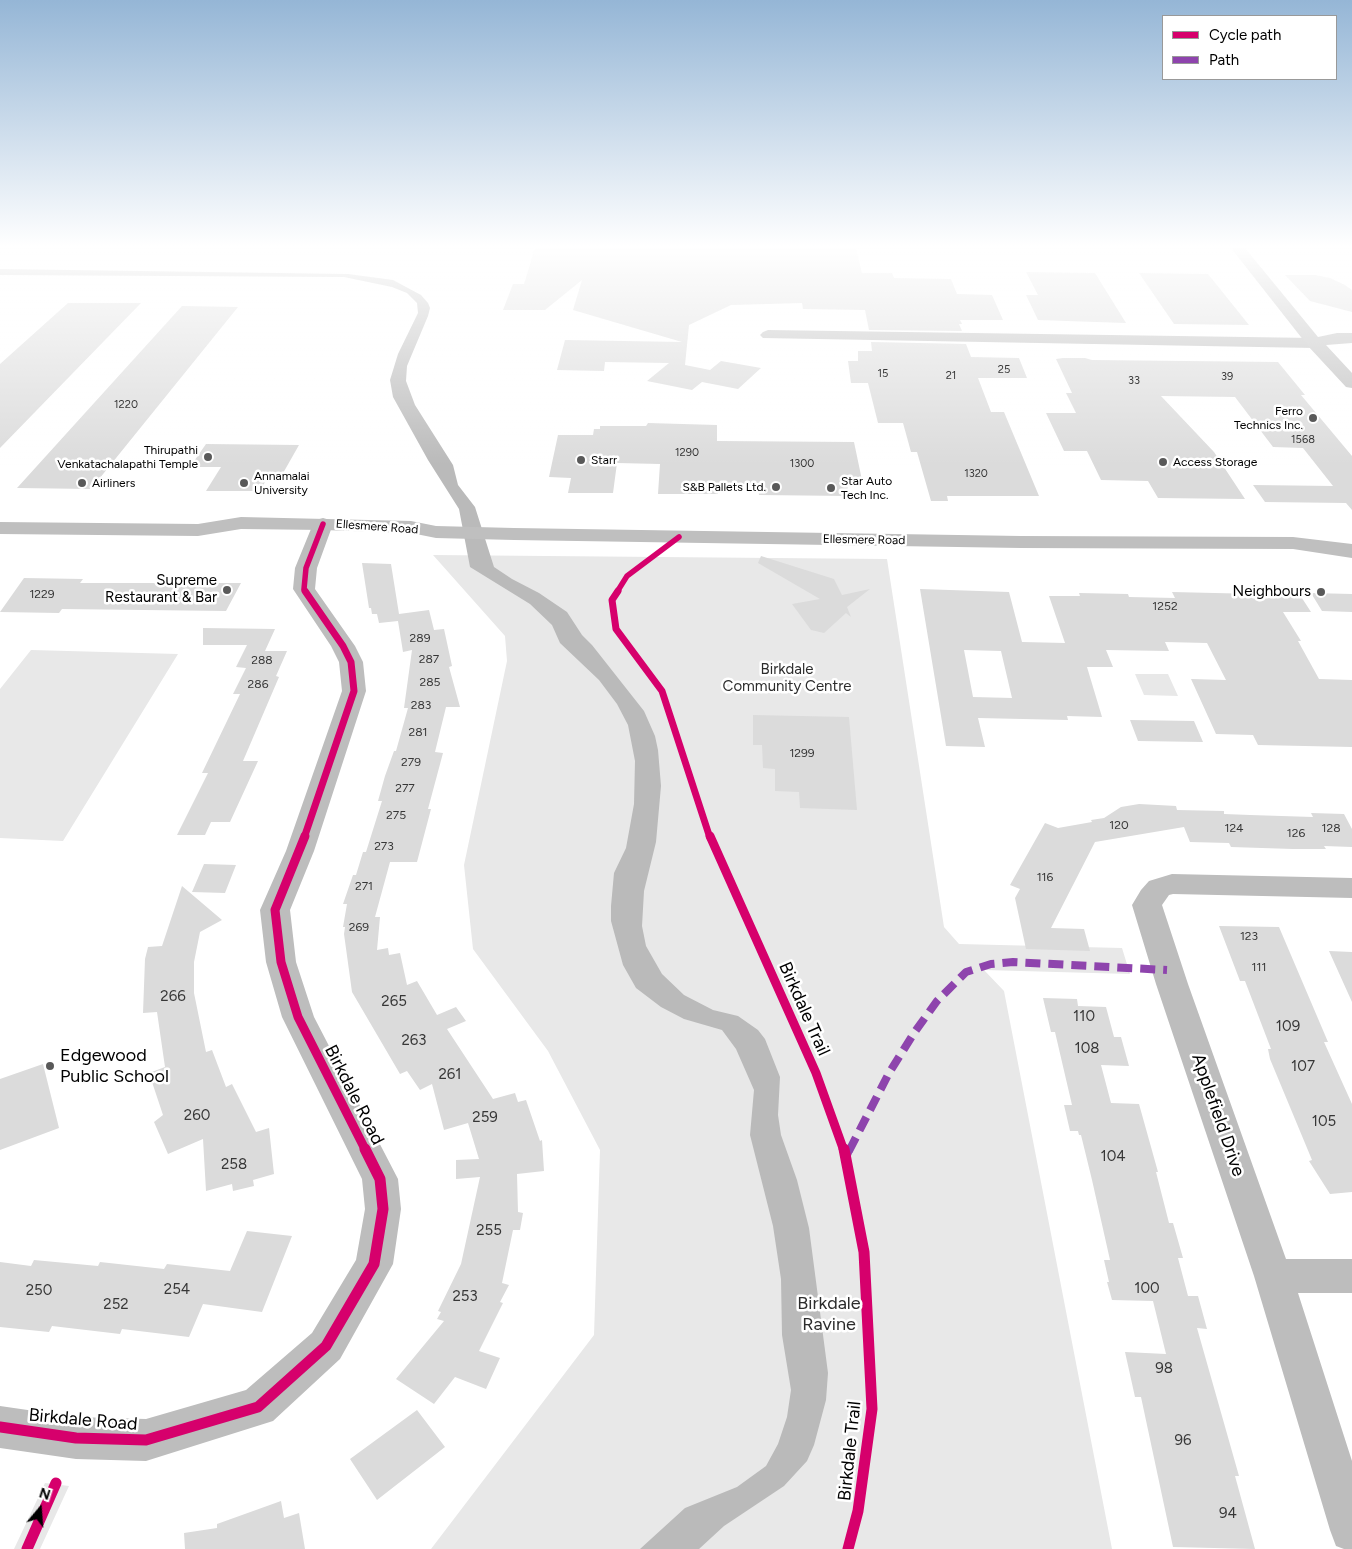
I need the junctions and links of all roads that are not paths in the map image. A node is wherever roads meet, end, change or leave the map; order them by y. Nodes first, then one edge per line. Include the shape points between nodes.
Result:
1 (1296, 320) edge
2 (768, 335) dead end
3 (1352, 338) edge
4 (1314, 343) junction
5 (1352, 347) edge
6 (1352, 383) edge
7 (0, 528) edge
8 (320, 531) junction
9 (1352, 535) edge
10 (1293, 543) junction
11 (1352, 551) edge
12 (1352, 888) edge
13 (1273, 1276) junction
14 (1352, 1276) edge
15 (0, 1427) edge
16 (1352, 1530) edge

1 - 4 main road
2 - 4 street
3 - 4 main road
4 - 5 main road
4 - 6 main road
7 - 8 main road, Ellesmere Road via 198,530 232,537
8 - 10 main road, Ellesmere Road via 413,538 436,532
8 - 15 street, Birkdale Road via 306,568 304,588 351,662 354,691 300,851 275,910 281,962 298,1016 380,1179 383,1209 374,1264 326,1346 258,1407 146,1440 76,1438
9 - 10 main road, Ellesmere Road
10 - 11 main road, Ellesmere Road
12 - 13 street, Applefield Drive via 1172,884 1159,888 1148,905
13 - 14 street
13 - 16 street, Applefield Drive

